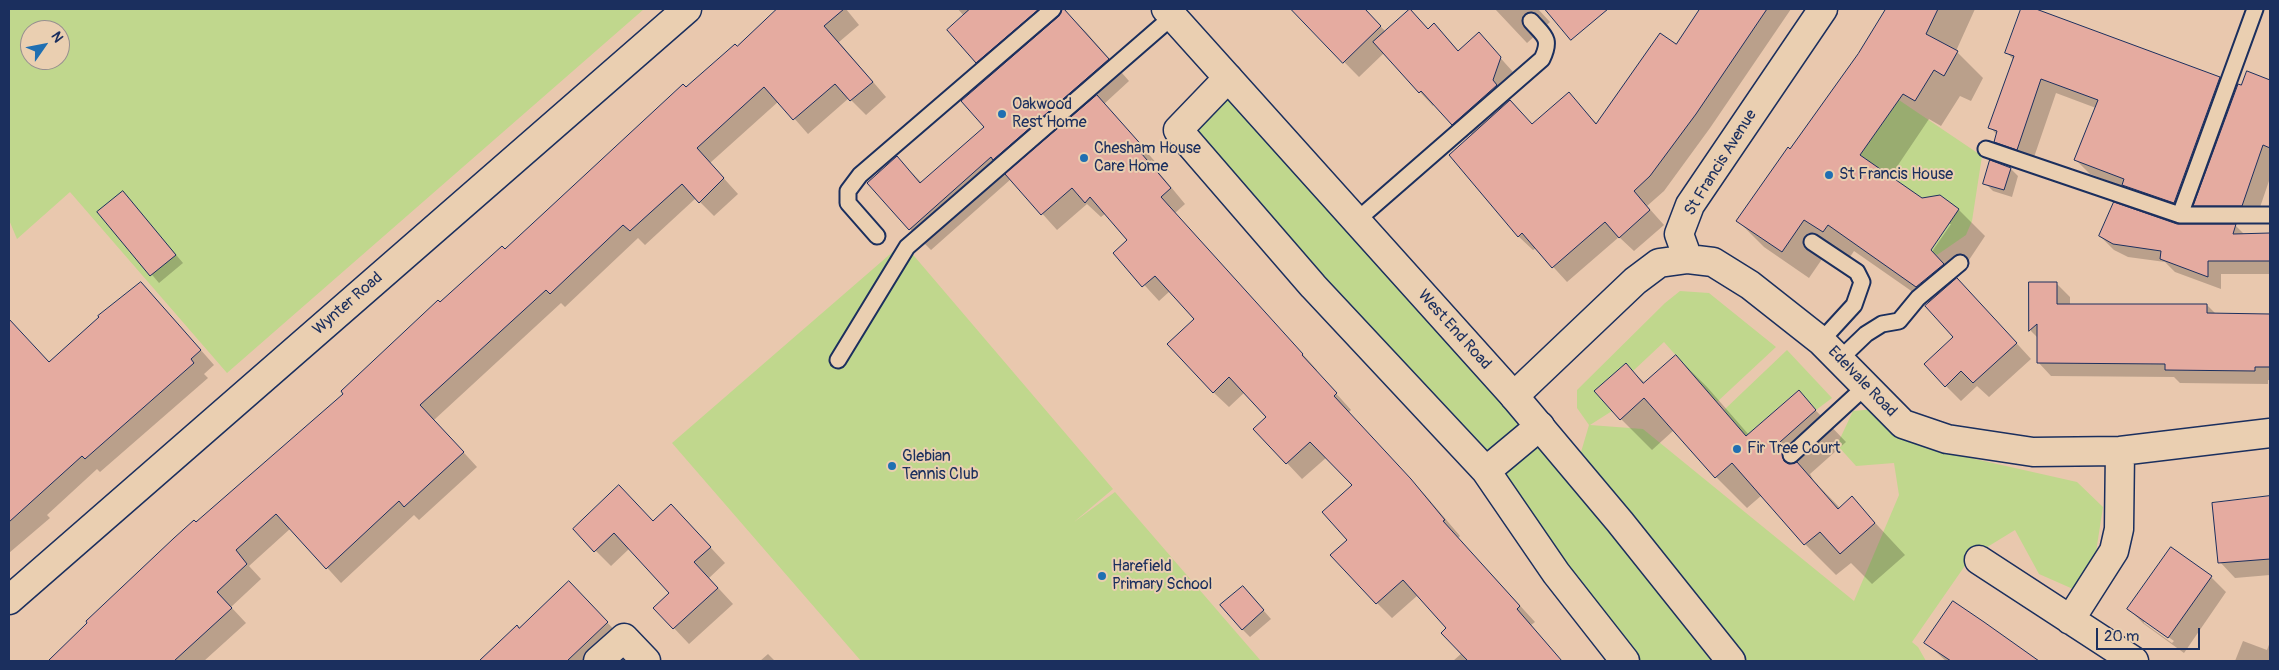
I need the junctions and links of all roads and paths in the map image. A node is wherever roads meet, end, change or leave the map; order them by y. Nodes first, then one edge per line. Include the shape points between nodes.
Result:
1 (687, 9) edge
2 (1053, 9) edge
3 (1823, 9) edge
4 (2255, 9) edge
5 (1170, 12) edge
6 (1531, 20) dead end
7 (1228, 78) junction
8 (1986, 149) dead end
9 (2180, 215) junction
10 (2270, 215) edge
11 (1356, 221) junction
12 (877, 236) dead end
13 (1812, 242) dead end
14 (1688, 259) junction
15 (1960, 262) dead end
16 (1830, 350) junction
17 (838, 360) dead end
18 (1866, 386) junction
19 (1514, 396) junction
20 (1540, 426) junction
21 (2270, 433) edge
22 (2120, 451) junction
23 (1791, 455) dead end
24 (1486, 471) junction
25 (1979, 560) dead end
26 (9, 600) edge
27 (2070, 620) junction
28 (598, 661) edge
29 (646, 661) edge
30 (1625, 661) edge
31 (1731, 661) edge
32 (2134, 661) edge

1 - 26 street, Wynter Road
2 - 12 lane via 860,175 848,191 848,203
3 - 14 street, St Francis Avenue via 1690,205 1679,234
4 - 9 lane
5 - 7 street, West End Road
5 - 17 lane via 907,247
6 - 11 lane via 1547,39 1542,59
7 - 11 street, West End Road
7 - 24 street via 1178,130 1313,286
8 - 9 lane
9 - 10 lane
11 - 19 street, West End Road
13 - 16 lane via 1857,272 1862,282 1854,305
14 - 16 street, Edelvale Road via 1713,262 1750,284
14 - 19 street via 1659,264 1635,281
15 - 16 lane via 1918,298 1899,322 1882,324
16 - 18 street, Edelvale Road
18 - 22 street, Edelvale Road via 1903,424 1947,439 2033,452
18 - 23 lane
19 - 20 street, West End Road
20 - 24 street
20 - 31 street, West End Road
21 - 22 street, Edelvale Road
22 - 27 street via 2119,529 2114,551
24 - 30 street via 1556,573
25 - 27 street
27 - 32 street
28 - 29 street via 624,638

